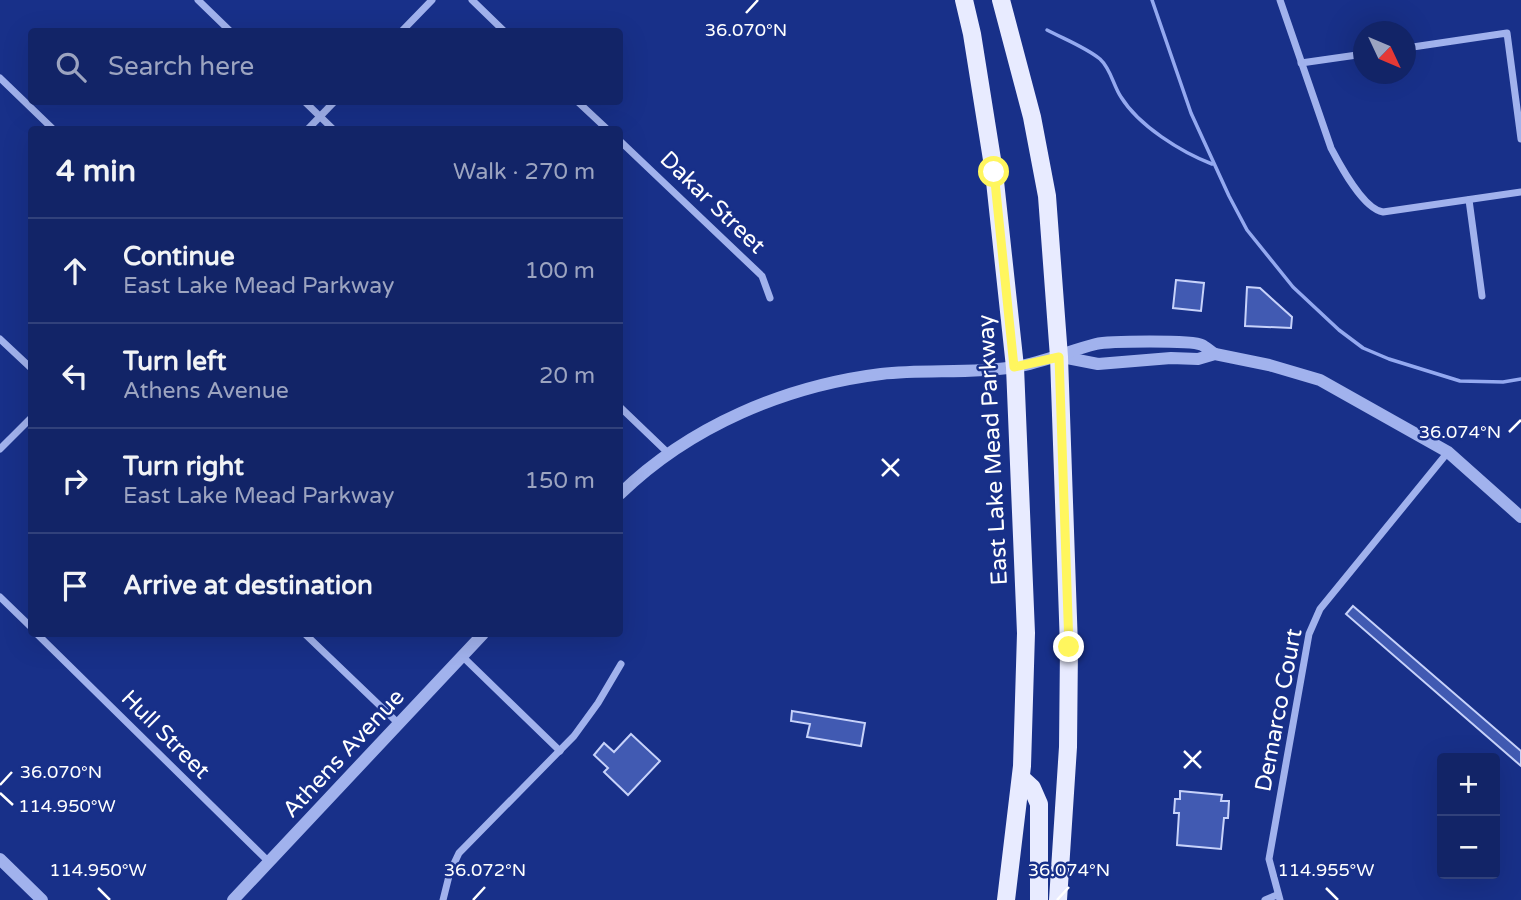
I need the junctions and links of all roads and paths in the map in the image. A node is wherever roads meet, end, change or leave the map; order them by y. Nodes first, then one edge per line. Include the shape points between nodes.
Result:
1 (198, 0) edge
2 (432, 0) edge
3 (472, 0) edge
4 (964, 0) edge
5 (1002, 0) edge
6 (1280, 0) edge
7 (227, 28) edge
8 (405, 28) edge
9 (501, 28) edge
10 (1416, 46) edge
11 (1353, 55) edge
12 (1301, 63) junction
13 (0, 78) edge
14 (28, 105) edge
15 (28, 105) edge
16 (308, 105) edge
17 (331, 105) edge
18 (581, 105) edge
19 (320, 116) junction
20 (50, 126) edge
21 (311, 126) edge
22 (330, 126) edge
23 (604, 126) edge
24 (1521, 139) edge
25 (623, 144) edge
26 (1521, 192) edge
27 (1469, 200) junction
28 (1482, 296) dead end
29 (770, 298) dead end
30 (0, 339) edge
31 (1215, 355) junction
32 (1059, 357) junction
33 (28, 365) edge
34 (1014, 367) junction
35 (623, 410) edge
36 (28, 421) edge
37 (0, 449) edge
38 (1448, 452) junction
39 (667, 453) junction
40 (623, 491) edge
41 (1521, 517) edge
42 (0, 597) edge
43 (28, 624) edge
44 (40, 637) edge
45 (308, 637) edge
46 (480, 637) edge
47 (462, 656) junction
48 (621, 664) dead end
49 (399, 724) junction
50 (560, 751) junction
51 (1021, 778) junction
52 (0, 859) edge
53 (269, 862) junction
54 (1278, 897) edge
55 (42, 900) edge
56 (233, 900) edge
57 (443, 900) edge
58 (1006, 900) edge
59 (1039, 900) edge
60 (1058, 900) edge
61 (1265, 900) edge

1 - 7 street
2 - 8 street
3 - 9 street
4 - 34 main road, East Lake Mead Parkway via 994,172
5 - 32 main road via 1047,196
6 - 12 street
10 - 24 street via 1507,33
11 - 12 street
12 - 27 street via 1331,148 1371,206 1383,212
13 - 14 street
15 - 20 street
16 - 19 street
17 - 19 street
18 - 23 street
19 - 21 street
19 - 22 street
25 - 29 street, Dakar Street via 762,276
26 - 27 street
27 - 28 street
30 - 33 street
31 - 32 street via 1098,364
31 - 32 street via 1201,344 1155,342 1098,343
31 - 38 street via 1320,380
32 - 34 street
32 - 60 main road via 1069,647
34 - 39 street via 880,374 799,391 732,417
34 - 51 main road, East Lake Mead Parkway via 1026,634
35 - 39 street
36 - 37 street
38 - 41 street
38 - 54 street, Demarco Court via 1320,608 1309,634 1269,859
39 - 40 street
42 - 43 street
44 - 53 street, Hull Street
45 - 49 street
46 - 47 street, Athens Avenue
47 - 49 street, Athens Avenue
47 - 50 street
48 - 50 street via 587,720
49 - 53 street, Athens Avenue
50 - 57 street via 458,853
51 - 58 main road, East Lake Mead Parkway
51 - 59 main road via 1040,804
52 - 55 street
53 - 56 street, Athens Avenue
54 - 61 street, Demarco Court

